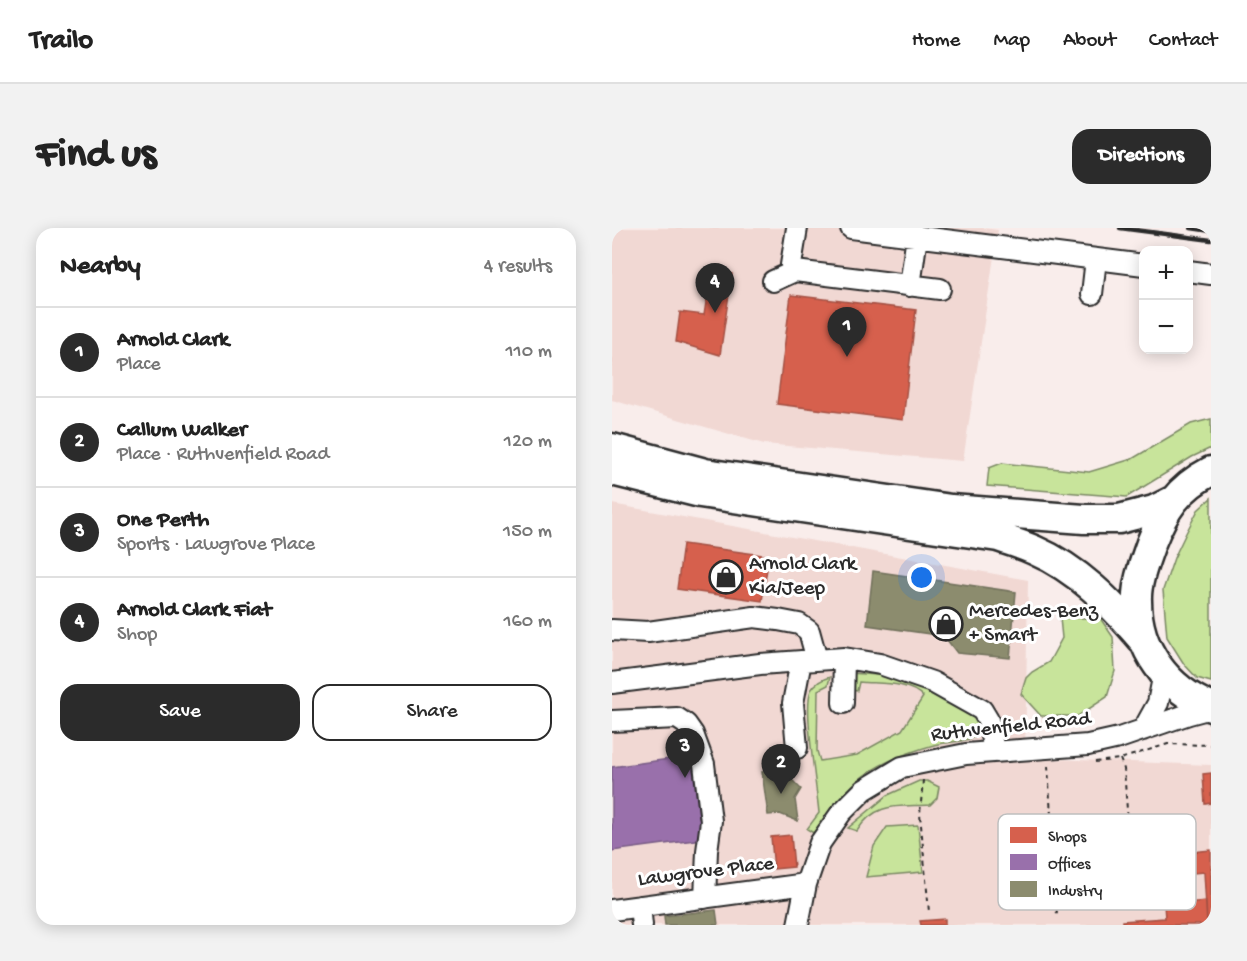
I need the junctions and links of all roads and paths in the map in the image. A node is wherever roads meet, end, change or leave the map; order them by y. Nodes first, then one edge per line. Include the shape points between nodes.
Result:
1 (796, 228) edge
2 (851, 228) edge
3 (917, 236) junction
4 (1096, 259) junction
5 (1139, 264) edge
6 (795, 271) junction
7 (1193, 272) edge
8 (1211, 274) edge
9 (773, 281) dead end
10 (910, 285) junction
11 (940, 290) dead end
12 (1092, 294) dead end
13 (612, 448) edge
14 (612, 471) edge
15 (1211, 471) edge
16 (1172, 501) junction
17 (612, 630) edge
18 (1142, 639) junction
19 (844, 658) junction
20 (809, 661) junction
21 (1164, 673) junction
22 (612, 683) edge
23 (843, 703) dead end
24 (1211, 708) edge
25 (612, 721) edge
26 (1143, 730) junction
27 (1211, 745) edge
28 (797, 748) dead end
29 (1048, 748) junction
30 (994, 751) junction
31 (1120, 759) junction
32 (925, 762) junction
33 (1086, 763) dead end
34 (1052, 814) edge
35 (1127, 814) edge
36 (806, 884) junction
37 (705, 898) junction
38 (612, 910) edge
39 (1057, 910) edge
40 (929, 912) dead end
41 (641, 916) edge
42 (1057, 916) dead end
43 (798, 925) edge

1 - 6 street via 791,265
2 - 3 street
3 - 4 street
3 - 10 street
4 - 5 street
4 - 12 street
6 - 9 street
6 - 10 street
7 - 8 street
10 - 11 street
13 - 16 highway via 705,473 951,509 1119,519
14 - 18 highway via 700,493 998,537 1034,550 1077,574 1114,606
15 - 16 highway
16 - 18 highway via 1155,533 1139,584 1136,599
17 - 20 street via 648,632 754,616 799,624 809,631
18 - 21 highway
19 - 20 street
19 - 23 street
19 - 30 street via 880,664 921,678 971,703 988,720
20 - 22 street
20 - 28 street via 793,703
21 - 24 highway via 1182,691
21 - 26 street via 1158,703
24 - 26 street, Ruthvenfield Road
25 - 37 street via 676,718 693,734 704,764 711,821
26 - 29 street, Ruthvenfield Road via 1088,746
27 - 31 path via 1168,744
29 - 30 street, Ruthvenfield Road
29 - 34 path
30 - 32 street, Ruthvenfield Road
31 - 33 path
31 - 35 path
32 - 36 street, Ruthvenfield Road via 902,767 864,790 841,813 820,843
32 - 40 path via 920,814
36 - 37 street, Lawgrove Place
36 - 43 street, Ruthvenfield Road
37 - 41 street, Lawgrove Place
38 - 41 street, Lawgrove Place
39 - 42 path

